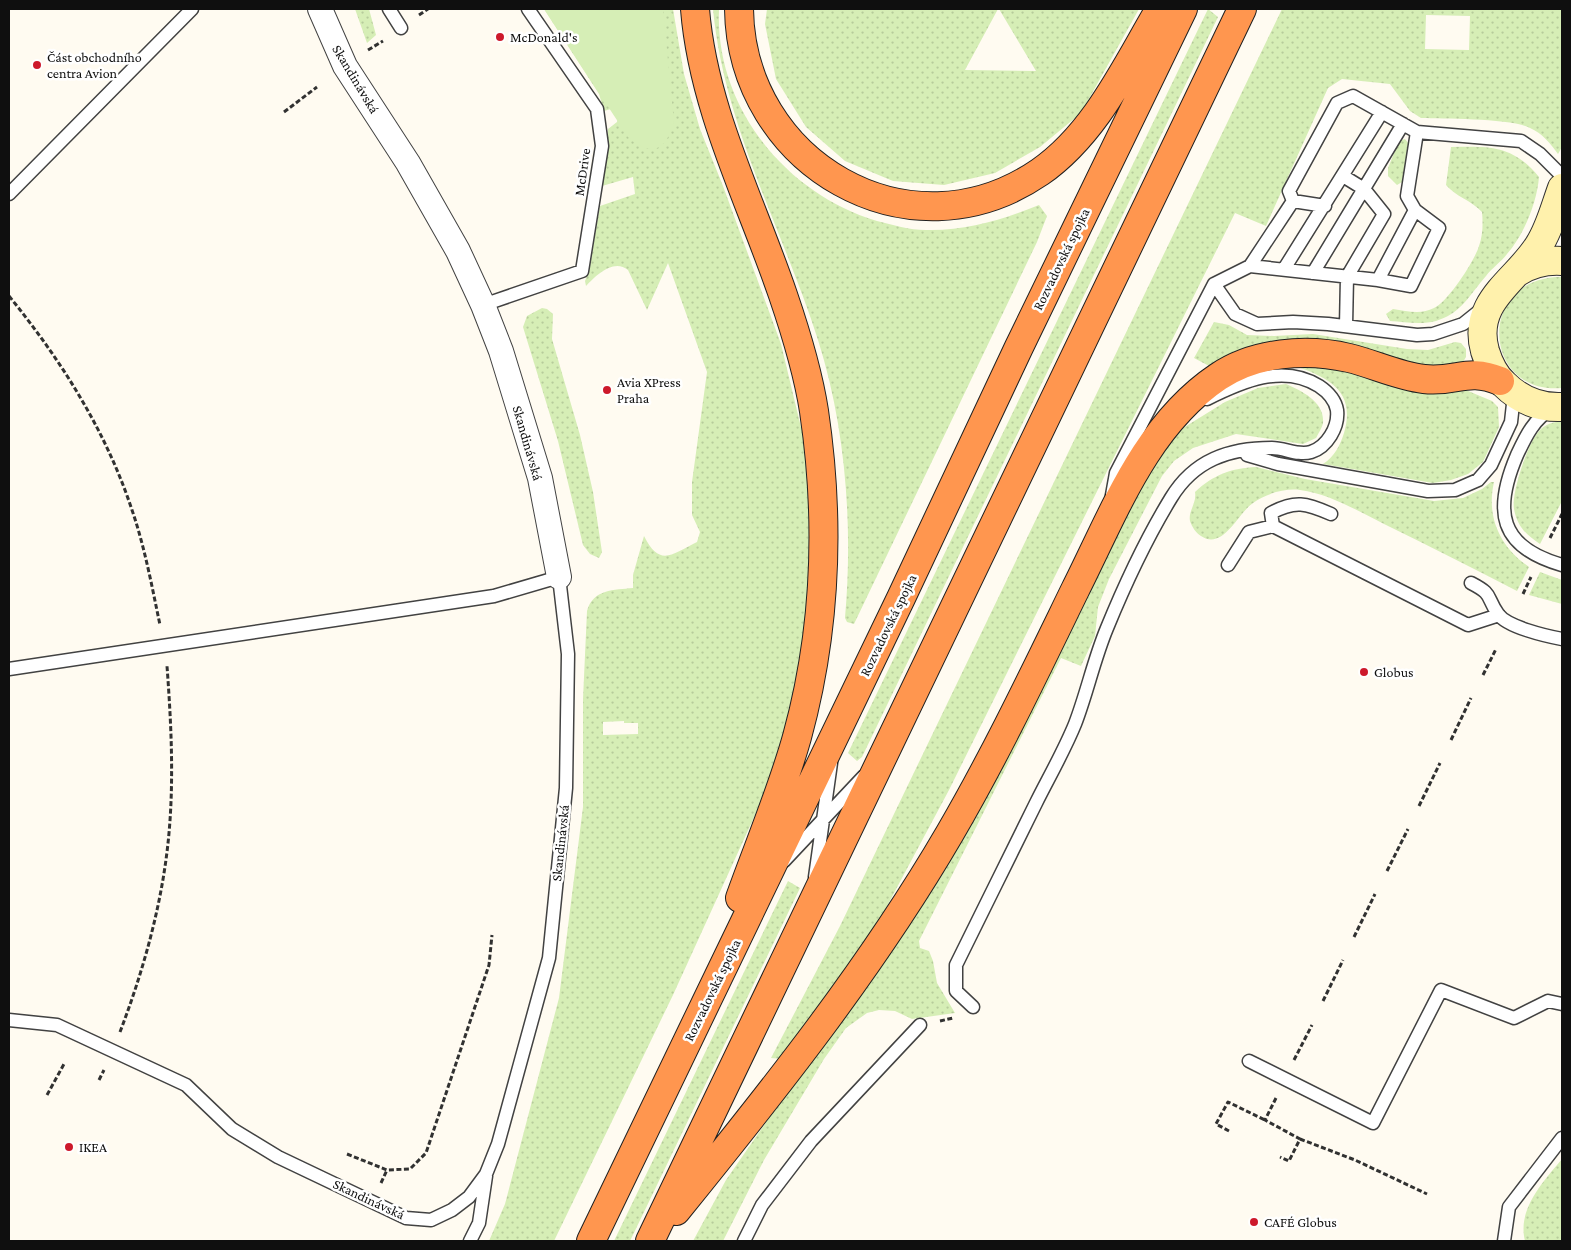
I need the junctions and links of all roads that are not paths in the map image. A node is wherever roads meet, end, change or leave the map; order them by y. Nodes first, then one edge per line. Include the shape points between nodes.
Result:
1 (192, 9) edge
2 (320, 9) edge
3 (389, 9) edge
4 (528, 9) edge
5 (695, 9) edge
6 (739, 9) edge
7 (1160, 9) edge
8 (1183, 9) edge
9 (1237, 14) edge
10 (401, 28) dead end
11 (1382, 112) junction
12 (1404, 124) junction
13 (1417, 132) junction
14 (1343, 176) junction
15 (1562, 176) edge
16 (1562, 188) edge
17 (1364, 189) junction
18 (9, 194) edge
19 (1293, 201) junction
20 (1325, 206) junction
21 (1415, 210) junction
22 (1562, 261) edge
23 (1250, 266) junction
24 (1284, 269) junction
25 (1313, 273) junction
26 (1347, 277) junction
27 (1378, 280) junction
28 (1214, 284) junction
29 (1502, 287) junction
30 (482, 305) junction
31 (1346, 326) junction
32 (1505, 386) junction
33 (1559, 407) edge
34 (1154, 441) junction
35 (1237, 453) junction
36 (1331, 514) dead end
37 (1273, 526) junction
38 (1102, 536) junction
39 (1228, 565) dead end
40 (1562, 565) edge
41 (559, 578) junction
42 (1471, 583) dead end
43 (1498, 615) junction
44 (1562, 639) edge
45 (9, 669) edge
46 (836, 733) junction
47 (881, 758) junction
48 (824, 819) junction
49 (764, 882) junction
50 (811, 904) junction
51 (1562, 1004) edge
52 (973, 1007) road end
53 (9, 1020) edge
54 (920, 1025) road end
55 (689, 1038) junction
56 (1249, 1061) dead end
57 (1562, 1138) edge
58 (486, 1174) junction
59 (470, 1241) edge
60 (591, 1241) edge
61 (651, 1241) edge
62 (744, 1241) edge
63 (1504, 1241) edge

1 - 18 lane
2 - 30 street, Skandinávská via 345,66 408,163 458,250
3 - 10 lane
4 - 30 lane, McDrive via 597,110 602,146 582,271
5 - 55 highway via 702,58 715,108 782,292 805,370 818,450 824,571 811,676 797,738
6 - 7 highway via 741,37 752,81 776,124 798,150 852,189 894,203 928,207 965,204 994,195 1024,182 1054,161 1095,117
8 - 46 highway, Rozvadovská spojka
9 - 47 highway
11 - 12 lane
11 - 14 lane
11 - 19 lane via 1353,96 1337,104 1289,191
12 - 13 lane
12 - 17 lane
13 - 15 lane via 1521,141
13 - 21 lane via 1406,196
14 - 17 lane
14 - 20 lane
16 - 29 street via 1540,244
17 - 25 lane
17 - 26 lane via 1384,214
19 - 20 lane
19 - 23 lane
20 - 24 lane
21 - 27 lane
21 - 27 lane via 1439,228 1411,286
22 - 29 street via 1536,263
23 - 24 lane
23 - 28 lane
24 - 25 lane
25 - 26 lane
26 - 27 lane
26 - 31 lane
28 - 31 lane via 1235,314 1257,324 1293,322
28 - 38 lane via 1116,473
29 - 31 lane via 1463,324 1433,334
29 - 32 street via 1483,324 1482,335 1487,359
30 - 41 street, Skandinávská via 501,351 540,478
32 - 33 street via 1533,404
32 - 34 highway via 1474,374 1423,379 1341,357 1314,353 1282,355 1237,366 1219,376 1184,404
32 - 35 lane via 1513,404 1508,433 1491,465 1478,480 1455,490 1428,491 1278,464
33 - 40 lane via 1540,418 1523,443 1509,474 1502,505 1509,530 1518,541 1540,558
34 - 35 lane via 1202,402 1258,378 1290,375 1302,378 1326,391 1333,400 1337,409 1334,429 1319,448 1310,452 1272,448
34 - 38 highway
35 - 52 lane via 1208,460 1183,482 1154,528 1106,630 1074,726 956,965 956,991
36 - 37 lane via 1309,504 1286,505 1271,513
37 - 39 lane via 1249,532
37 - 43 lane via 1468,625
38 - 61 highway via 983,774 921,882 766,1101
41 - 45 lane via 494,596
41 - 58 lane, Skandinávská via 568,654 566,788 548,958 498,1144
42 - 43 lane via 1487,592
43 - 44 lane via 1544,636
46 - 48 lane
46 - 49 highway, Rozvadovská spojka
47 - 48 lane
47 - 50 highway
48 - 49 lane
48 - 50 lane
49 - 55 highway, Rozvadovská spojka
50 - 61 highway
51 - 56 lane via 1548,1001 1514,1018 1441,990 1373,1123
53 - 58 lane, Skandinávská via 57,1025 186,1085 232,1129 278,1157 406,1218 431,1220 452,1210 469,1198
54 - 62 lane via 812,1141 762,1205
55 - 60 highway, Rozvadovská spojka
57 - 63 lane via 1509,1207
58 - 59 lane via 479,1223

